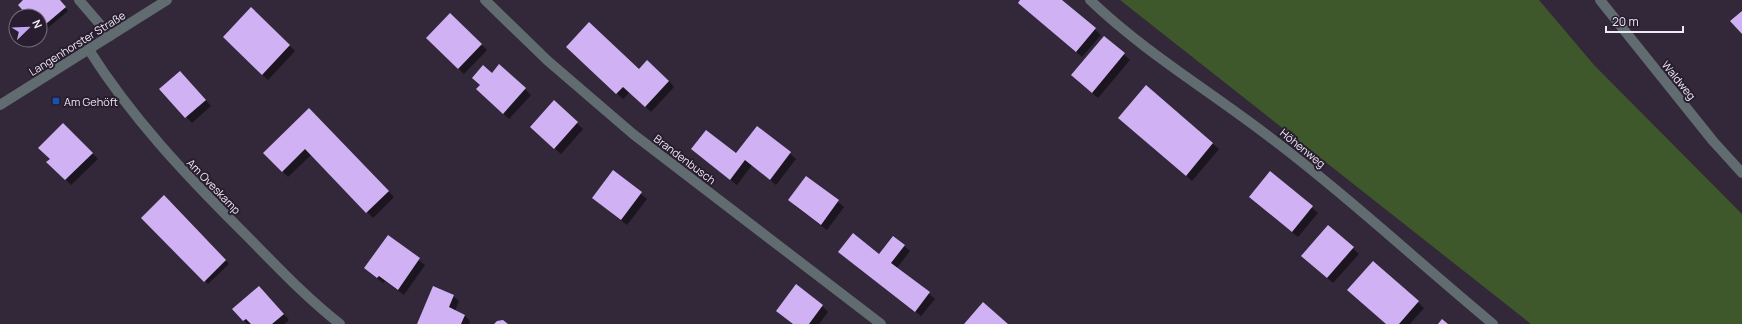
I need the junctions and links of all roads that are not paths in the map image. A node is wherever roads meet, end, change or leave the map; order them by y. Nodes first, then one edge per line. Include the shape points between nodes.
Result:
1 (79, 0) edge
2 (166, 0) edge
3 (485, 0) edge
4 (1090, 0) edge
5 (1600, 0) edge
6 (110, 36) junction
7 (89, 50) junction
8 (0, 105) edge
9 (1742, 174) edge
10 (340, 324) edge
11 (881, 324) edge
12 (1493, 324) edge

1 - 6 street
2 - 6 street, Langenhorster Straße
3 - 11 street, Brandenbusch via 548,61 633,134
4 - 12 street, Höhenweg via 1115,24 1264,132 1369,216
5 - 9 street, Waldweg
6 - 7 street, Langenhorster Straße
7 - 8 street, Langenhorster Straße
7 - 10 street, Am Oveskamp via 108,81 134,115 189,178 291,281

